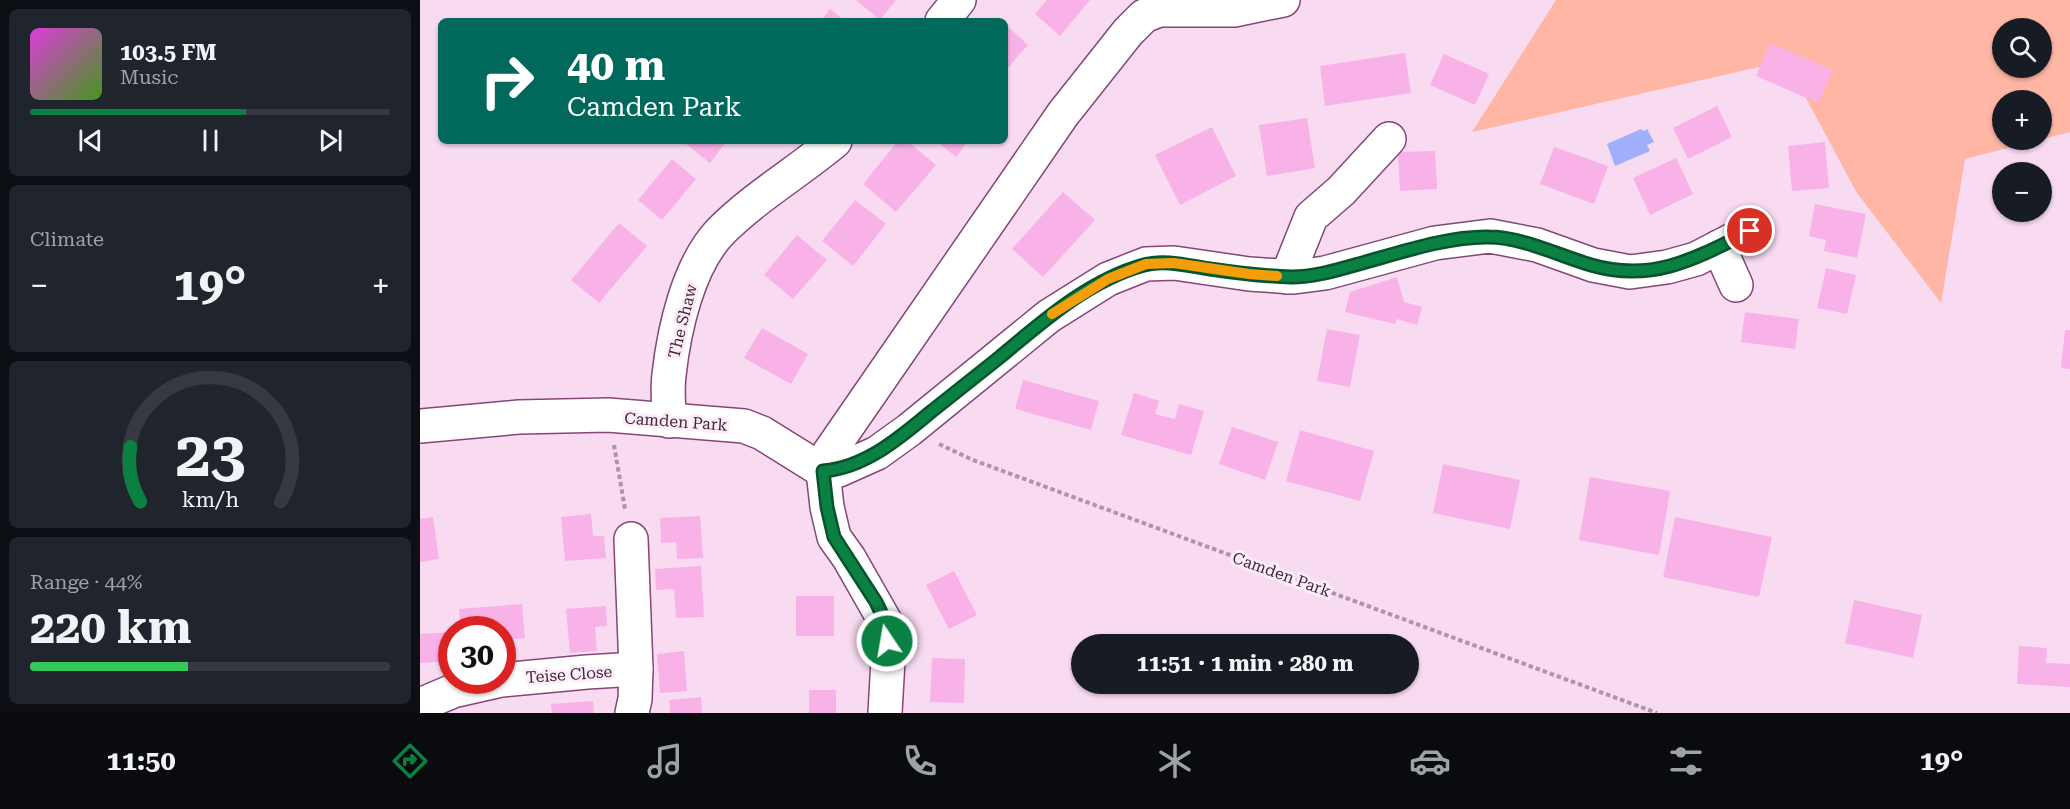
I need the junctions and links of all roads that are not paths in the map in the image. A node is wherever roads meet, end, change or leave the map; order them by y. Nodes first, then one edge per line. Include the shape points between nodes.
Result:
1 (958, 0) edge
2 (1283, 0) edge
3 (944, 18) edge
4 (1389, 139) dead end
5 (831, 144) edge
6 (1750, 231) dead end
7 (1719, 247) junction
8 (1287, 277) junction
9 (1736, 285) dead end
10 (669, 421) junction
11 (420, 426) edge
12 (823, 471) junction
13 (631, 539) road end
14 (636, 669) junction
15 (516, 679) edge
16 (446, 694) edge
17 (420, 705) edge
18 (632, 713) edge
19 (885, 713) edge

1 - 3 street
2 - 12 street via 1234,10 1159,10 1144,16 1128,32 1063,114 844,430
4 - 8 street via 1311,217
5 - 10 street, The Shaw via 759,197 719,233 696,267 681,311 669,377
6 - 7 street
7 - 8 street via 1696,259 1630,272 1593,266 1537,246 1490,236 1435,243 1325,273
7 - 9 street
8 - 12 street via 1174,263 1146,264 1108,279 1049,316 876,453 839,470
10 - 11 street, Camden Park via 608,416 519,417
10 - 12 street, Camden Park via 744,426
12 - 19 street via 834,537 886,623
13 - 14 street, Teise Close
14 - 15 street, Teise Close
14 - 18 street, Teise Close
16 - 17 street

